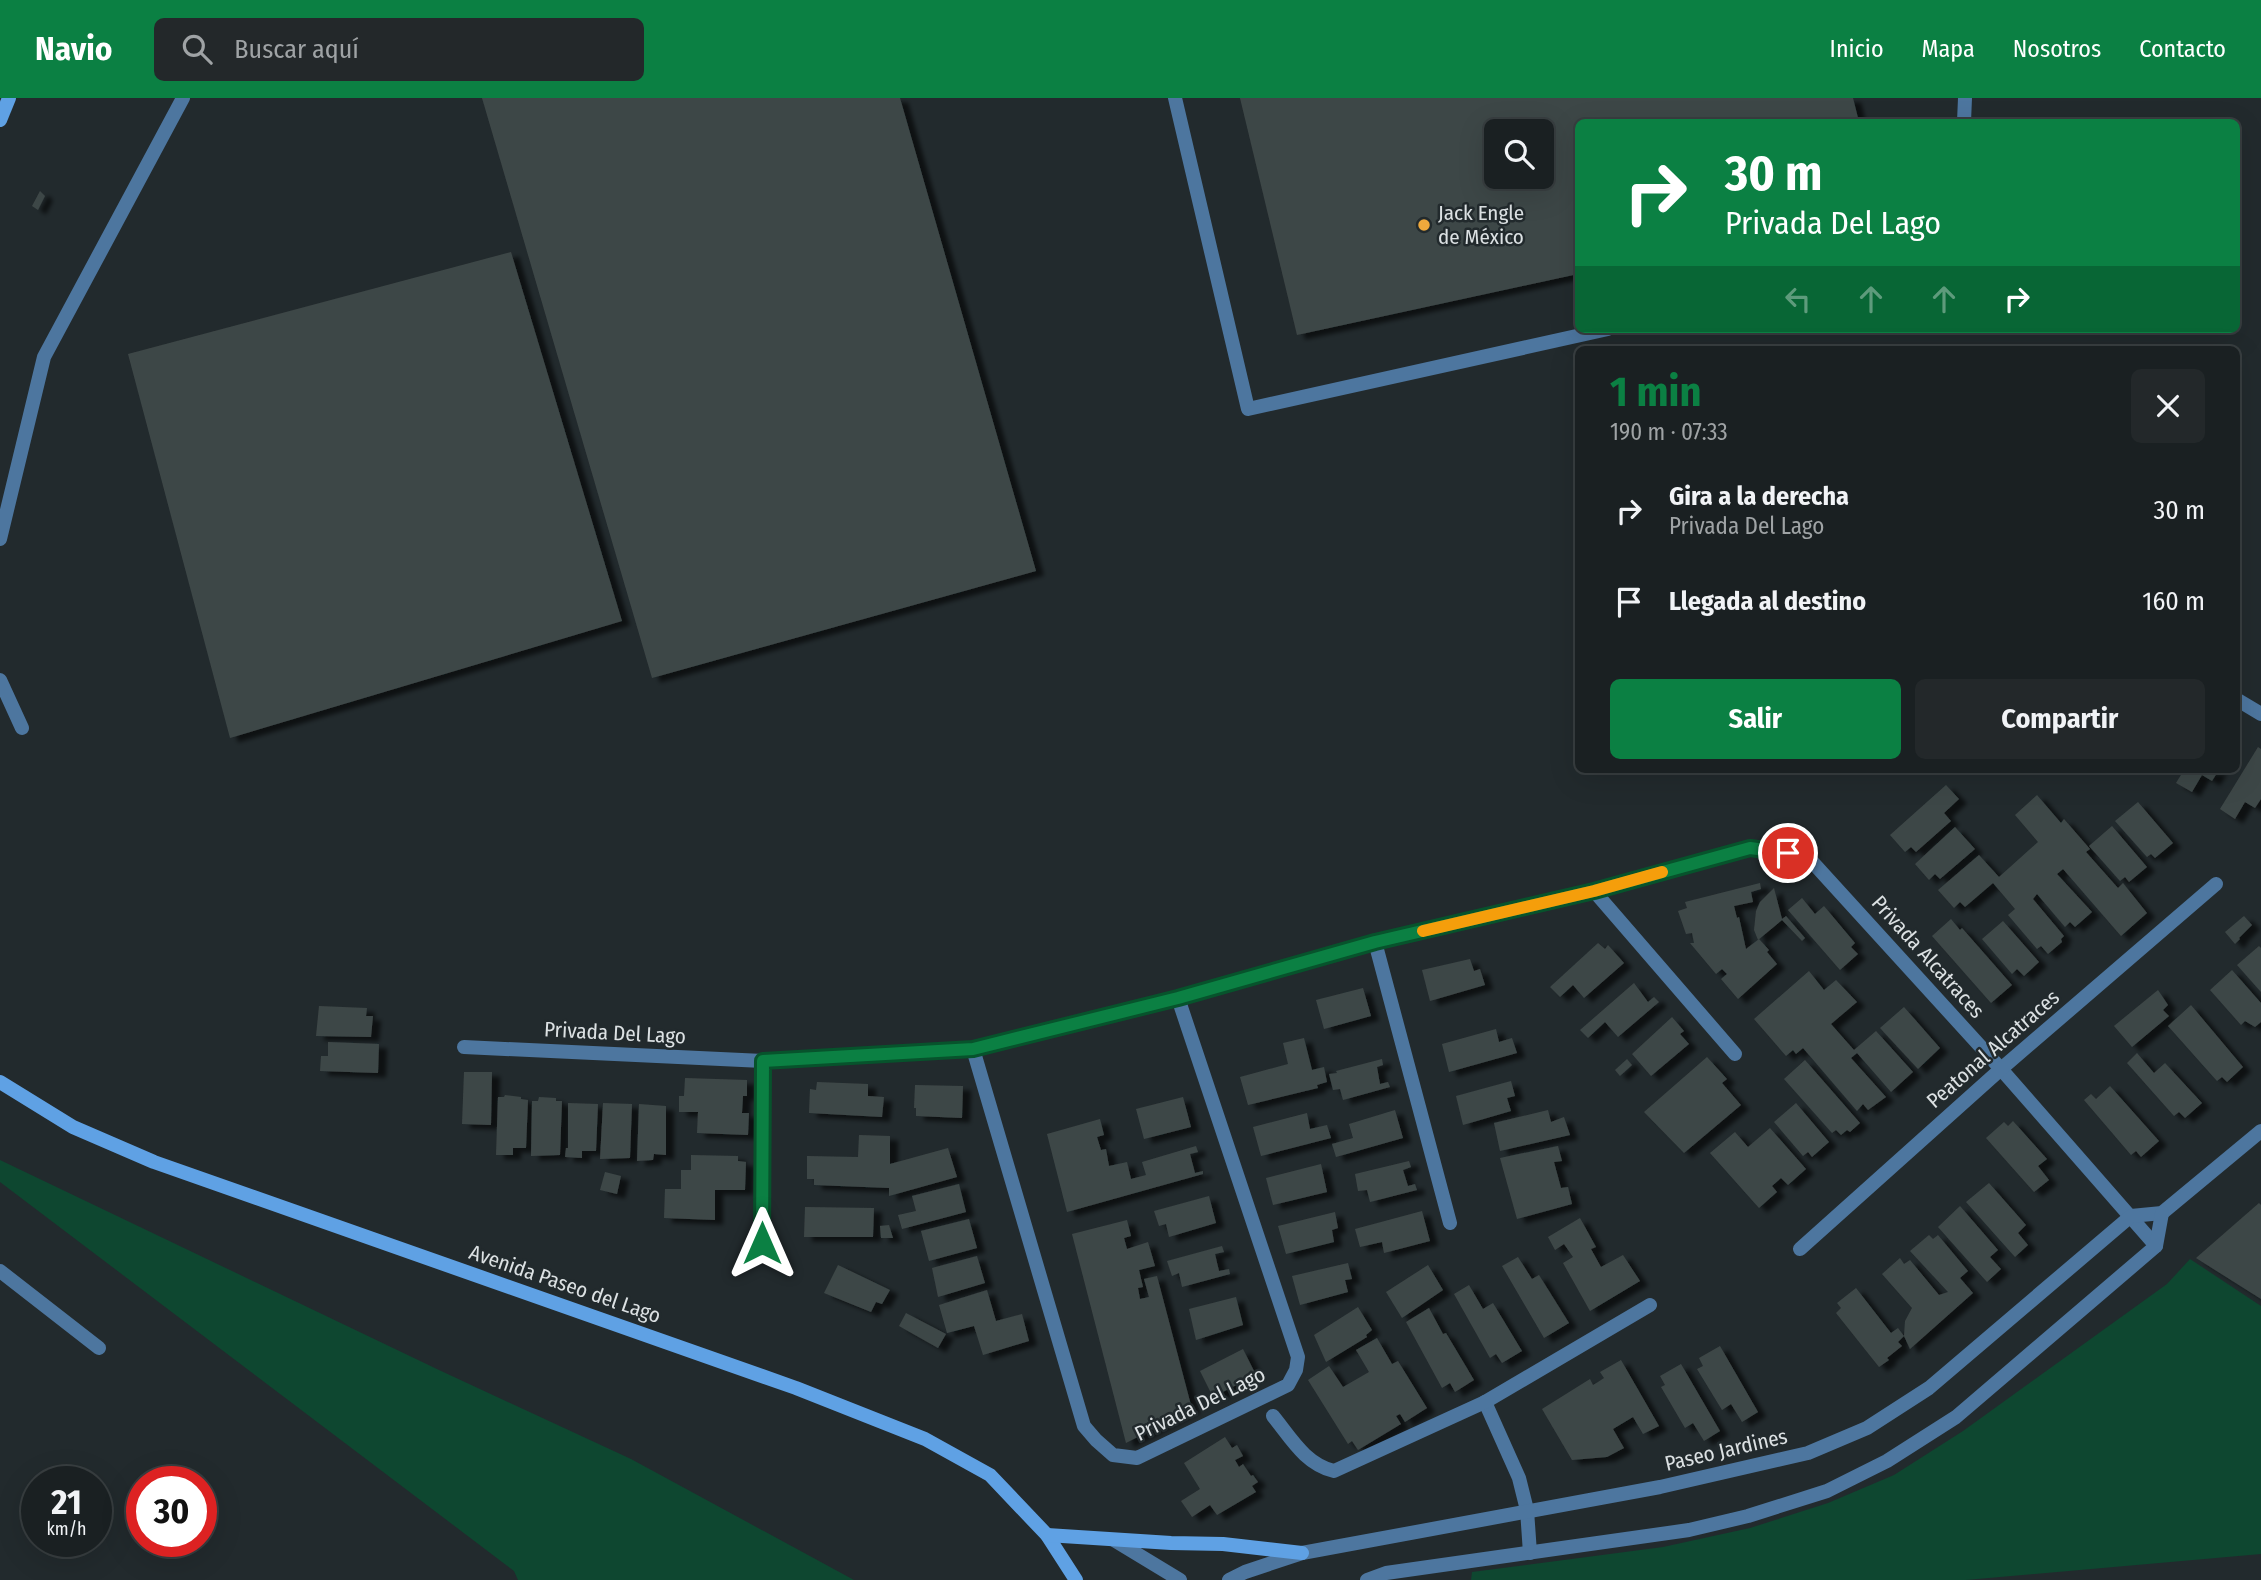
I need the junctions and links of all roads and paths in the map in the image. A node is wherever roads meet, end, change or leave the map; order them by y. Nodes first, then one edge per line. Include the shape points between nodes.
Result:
1 (9, 98) edge
2 (183, 98) edge
3 (1175, 98) edge
4 (1965, 98) edge
5 (1964, 119) edge
6 (0, 120) edge
7 (1590, 333) edge
8 (0, 539) edge
9 (0, 680) edge
10 (2240, 701) edge
11 (2261, 714) edge
12 (22, 728) dead end
13 (1806, 855) joint
14 (2216, 884) dead end
15 (1594, 891) junction
16 (1375, 942) junction
17 (1178, 998) junction
18 (464, 1047) dead end
19 (973, 1049) junction
20 (1735, 1054) dead end
21 (763, 1061) junction
22 (2001, 1069) junction
23 (0, 1082) edge
24 (2261, 1131) edge
25 (2162, 1213) junction
26 (2130, 1216) junction
27 (1450, 1223) dead end
28 (762, 1243) dead end
29 (2156, 1246) junction
30 (1800, 1248) dead end
31 (0, 1271) edge
32 (1650, 1305) dead end
33 (99, 1348) dead end
34 (1485, 1402) junction
35 (1273, 1416) dead end
36 (1527, 1510) junction
37 (1047, 1535) junction
38 (1114, 1540) junction
39 (1302, 1553) junction
40 (1530, 1553) junction
41 (1385, 1577) edge
42 (1076, 1580) edge
43 (1180, 1580) edge
44 (1229, 1580) edge
45 (1367, 1580) edge

1 - 6 main road
2 - 8 street via 44,357
3 - 7 street via 1248,409
4 - 5 street
9 - 12 street
10 - 11 street
13 - 15 street, Privada Del Lago via 1750,848
13 - 22 street, Privada Alcatraces
14 - 22 street, Peatonal Alcatraces
15 - 16 street, Privada Del Lago
15 - 20 street
16 - 17 street, Privada Del Lago
16 - 27 street
17 - 19 street, Privada Del Lago
17 - 19 street, Privada Del Lago via 1298,1357 1288,1385 1137,1458 1113,1455 1084,1426
18 - 21 street, Privada Del Lago
19 - 21 street, Privada Del Lago
21 - 28 street
22 - 26 street, Privada Alcatraces
22 - 30 street, Peatonal Alcatraces
23 - 37 main road, Avenida Paseo del Lago via 72,1127 154,1162 796,1388 925,1439 990,1475
24 - 25 street
25 - 26 street
25 - 29 street
26 - 29 street, Privada Alcatraces
26 - 36 street, Paseo Jardines via 1929,1388 1867,1428 1808,1453 1738,1470
29 - 40 street via 1956,1417 1887,1461 1827,1491 1689,1530
31 - 33 street
32 - 34 street, Privada Del Lago
34 - 35 street, Privada Del Lago via 1334,1471 1310,1461
34 - 36 street via 1519,1478
36 - 39 street, Paseo Jardines
36 - 40 street
37 - 38 main road
37 - 42 main road, Avenida Paseo del Lago
38 - 39 main road via 1223,1544
38 - 43 street
39 - 44 street, Paseo Jardines
40 - 41 street
41 - 45 street

